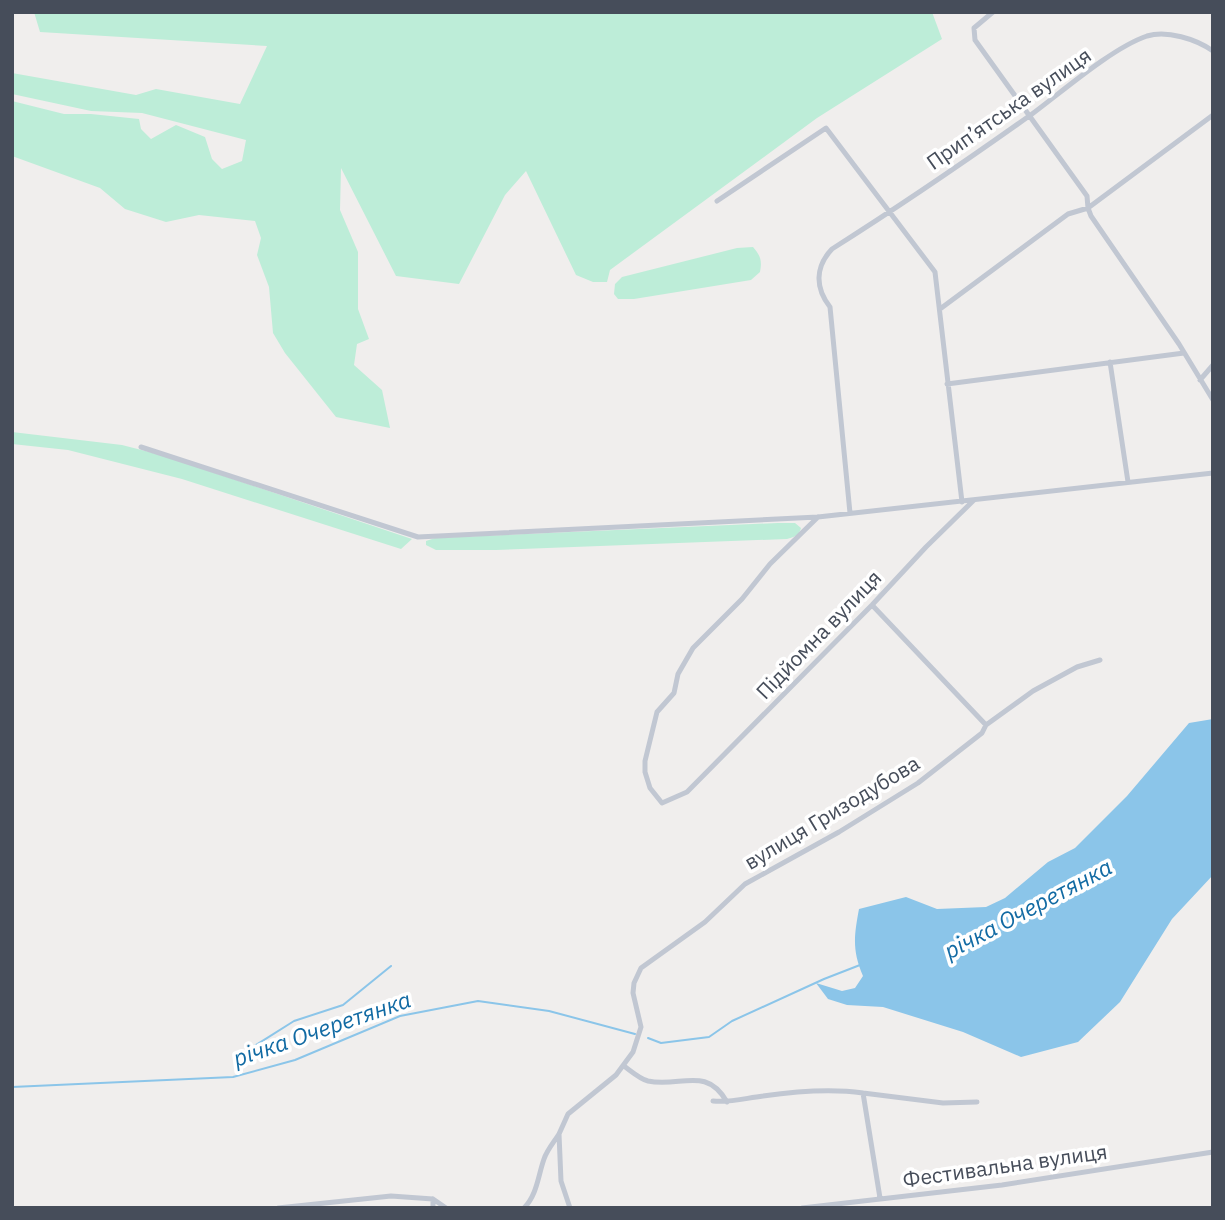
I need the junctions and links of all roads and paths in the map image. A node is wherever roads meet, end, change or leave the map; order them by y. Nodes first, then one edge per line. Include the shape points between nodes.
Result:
1 (993, 12) edge
2 (1213, 51) edge
3 (1030, 114) junction
4 (1213, 115) edge
5 (717, 201) dead end
6 (1087, 208) junction
7 (890, 213) junction
8 (940, 309) junction
9 (1184, 353) junction
10 (1110, 362) junction
11 (1213, 365) edge
12 (1200, 380) junction
13 (947, 384) junction
14 (1213, 400) edge
15 (141, 447) dead end
16 (1213, 473) edge
17 (1128, 482) junction
18 (974, 500) junction
19 (962, 502) junction
20 (850, 513) junction
21 (818, 517) junction
22 (872, 605) junction
23 (1100, 660) dead end
24 (986, 725) junction
25 (624, 1066) junction
26 (863, 1093) junction
27 (713, 1101) dead end
28 (727, 1102) junction
29 (978, 1102) dead end
30 (559, 1134) junction
31 (1213, 1152) edge
32 (880, 1198) junction
33 (433, 1199) junction
34 (278, 1208) edge
35 (433, 1208) edge
36 (446, 1208) edge
37 (524, 1208) edge
38 (570, 1208) edge
39 (802, 1208) edge

1 - 3 street via 974,28 975,40
2 - 3 street, Прип’ятська вулиця via 1174,35 1149,36 1126,45
3 - 6 street via 1087,196
3 - 7 street, Прип’ятська вулиця
4 - 6 street
5 - 7 street via 826,128
6 - 8 street via 1068,214
6 - 9 street
7 - 8 street via 935,272
7 - 20 street, Прип’ятська вулиця via 832,249 819,269 818,282 830,307
8 - 13 street
9 - 10 street
9 - 12 street
10 - 13 street
10 - 17 street
11 - 12 street
12 - 14 street
13 - 19 street
15 - 21 street via 418,537
16 - 17 street
17 - 18 street
18 - 19 street
18 - 22 street, Підйомна вулиця
19 - 20 street
20 - 21 street
21 - 22 street, Підйомна вулиця via 693,648 678,674 674,693 657,712 645,761 650,788 662,803 687,792
22 - 24 street
23 - 24 street, вулиця Гризодубова via 1033,691
24 - 25 street, вулиця Гризодубова via 918,783 745,884 705,922 641,968 633,993 641,1027
25 - 28 street via 646,1081 705,1080 721,1091
25 - 30 street via 568,1114
26 - 28 street via 833,1088
26 - 29 street via 943,1103
26 - 32 street
27 - 28 street
30 - 37 street
30 - 38 street via 561,1181
31 - 32 street, Фестивальна вулиця via 1002,1185
32 - 39 street, Фестивальна вулиця
33 - 34 street via 391,1196
33 - 35 street
33 - 36 street

